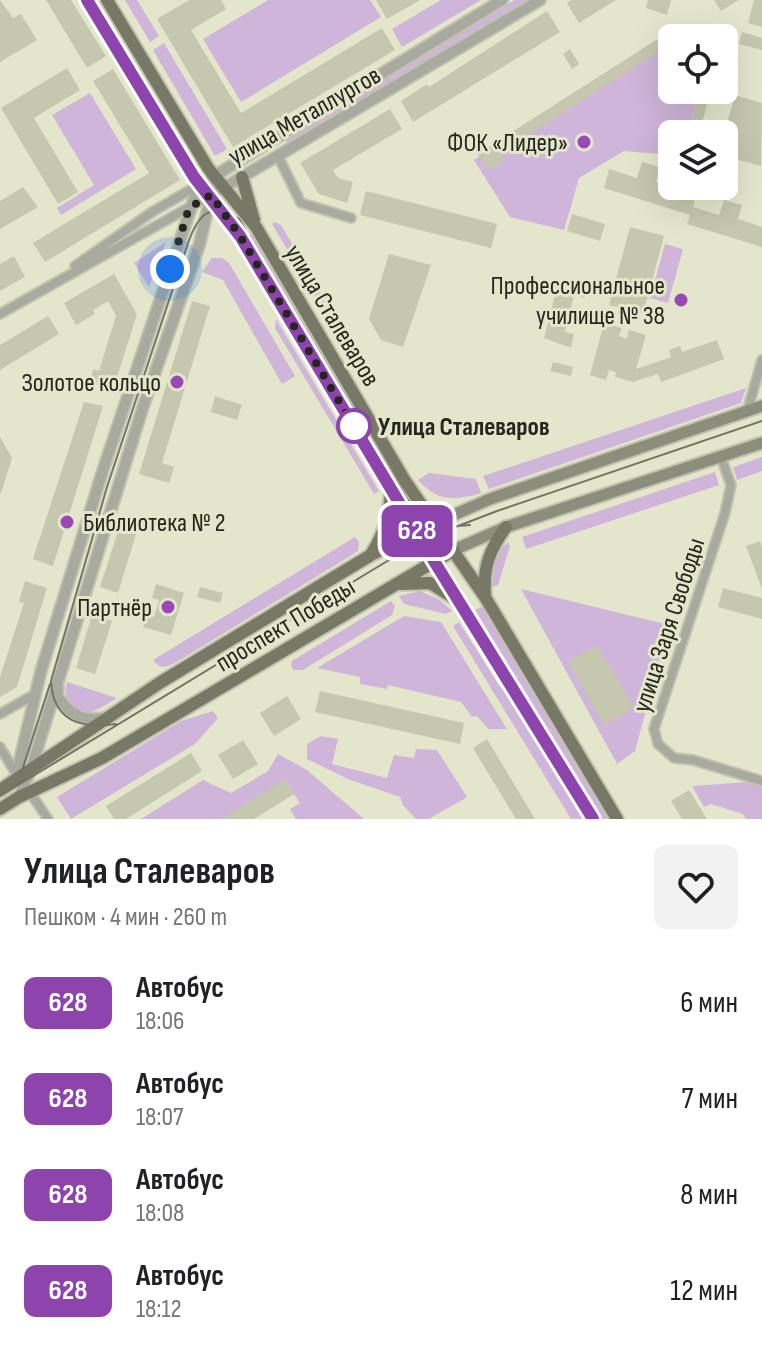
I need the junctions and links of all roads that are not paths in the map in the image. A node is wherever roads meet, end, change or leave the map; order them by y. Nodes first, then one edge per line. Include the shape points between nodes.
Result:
1 (87, 0) edge
2 (107, 0) edge
3 (502, 0) edge
4 (540, 0) edge
5 (278, 156) junction
6 (216, 175) junction
7 (242, 177) junction
8 (199, 184) junction
9 (225, 187) junction
10 (211, 195) junction
11 (189, 208) junction
12 (351, 218) dead end
13 (256, 227) junction
14 (45, 287) junction
15 (0, 314) edge
16 (762, 360) edge
17 (762, 406) edge
18 (747, 412) junction
19 (762, 443) edge
20 (721, 457) junction
21 (391, 489) junction
22 (433, 524) junction
23 (506, 527) junction
24 (418, 533) junction
25 (454, 550) junction
26 (371, 555) junction
27 (434, 561) junction
28 (390, 588) junction
29 (485, 597) junction
30 (465, 608) junction
31 (59, 677) junction
32 (35, 694) junction
33 (0, 714) edge
34 (109, 718) junction
35 (0, 747) edge
36 (62, 747) junction
37 (31, 769) junction
38 (74, 772) junction
39 (762, 781) edge
40 (23, 788) junction
41 (0, 790) edge
42 (0, 809) edge
43 (48, 819) edge
44 (593, 819) edge
45 (617, 819) edge

1 - 8 main road, улица Сталеваров
2 - 6 main road, улица Сталеваров
3 - 6 street, улица Металлургов
4 - 5 street, улица Металлургов
5 - 7 street, улица Металлургов
5 - 12 street via 301,203
6 - 8 street, улица Металлургов
6 - 9 main road, улица Сталеваров
6 - 10 street
7 - 9 street, улица Металлургов
7 - 13 main road
8 - 10 main road, улица Сталеваров
8 - 11 street
8 - 14 street, улица Металлургов
9 - 10 street, улица Металлургов
9 - 13 main road, улица Сталеваров
10 - 11 street, улица Металлургов
10 - 21 main road, улица Сталеваров
10 - 31 street
11 - 14 street, улица Металлургов
11 - 32 street
13 - 22 main road, улица Сталеваров
14 - 15 street, улица Металлургов
16 - 18 street
17 - 18 main road, проспект Победы
18 - 22 main road, проспект Победы via 490,499
19 - 20 main road, проспект Победы
20 - 23 main road, проспект Победы
20 - 39 street, улица Заря Свободы via 731,485 725,513 654,729 658,744 674,758
21 - 24 main road, улица Сталеваров
21 - 26 main road via 384,533
22 - 24 main road, проспект Победы
22 - 25 main road, улица Сталеваров
23 - 25 main road, проспект Победы
23 - 29 main road via 484,571
24 - 26 main road, проспект Победы
24 - 27 main road, улица Сталеваров
25 - 27 main road, проспект Победы
25 - 29 main road, улица Сталеваров
26 - 34 main road, проспект Победы
27 - 28 main road, проспект Победы
27 - 30 main road, улица Сталеваров
28 - 30 main road via 430,583
28 - 38 main road, проспект Победы
29 - 45 main road, улица Сталеваров
30 - 44 main road, улица Сталеваров
31 - 34 street via 57,695 69,712 90,720
31 - 37 street
32 - 33 street
32 - 40 street via 20,759
34 - 36 main road, проспект Победы
35 - 40 street
36 - 37 main road, проспект Победы
36 - 38 main road via 59,762
37 - 40 main road, проспект Победы
38 - 40 main road, проспект Победы
40 - 41 main road, проспект Победы
40 - 42 main road, проспект Победы
40 - 43 street

